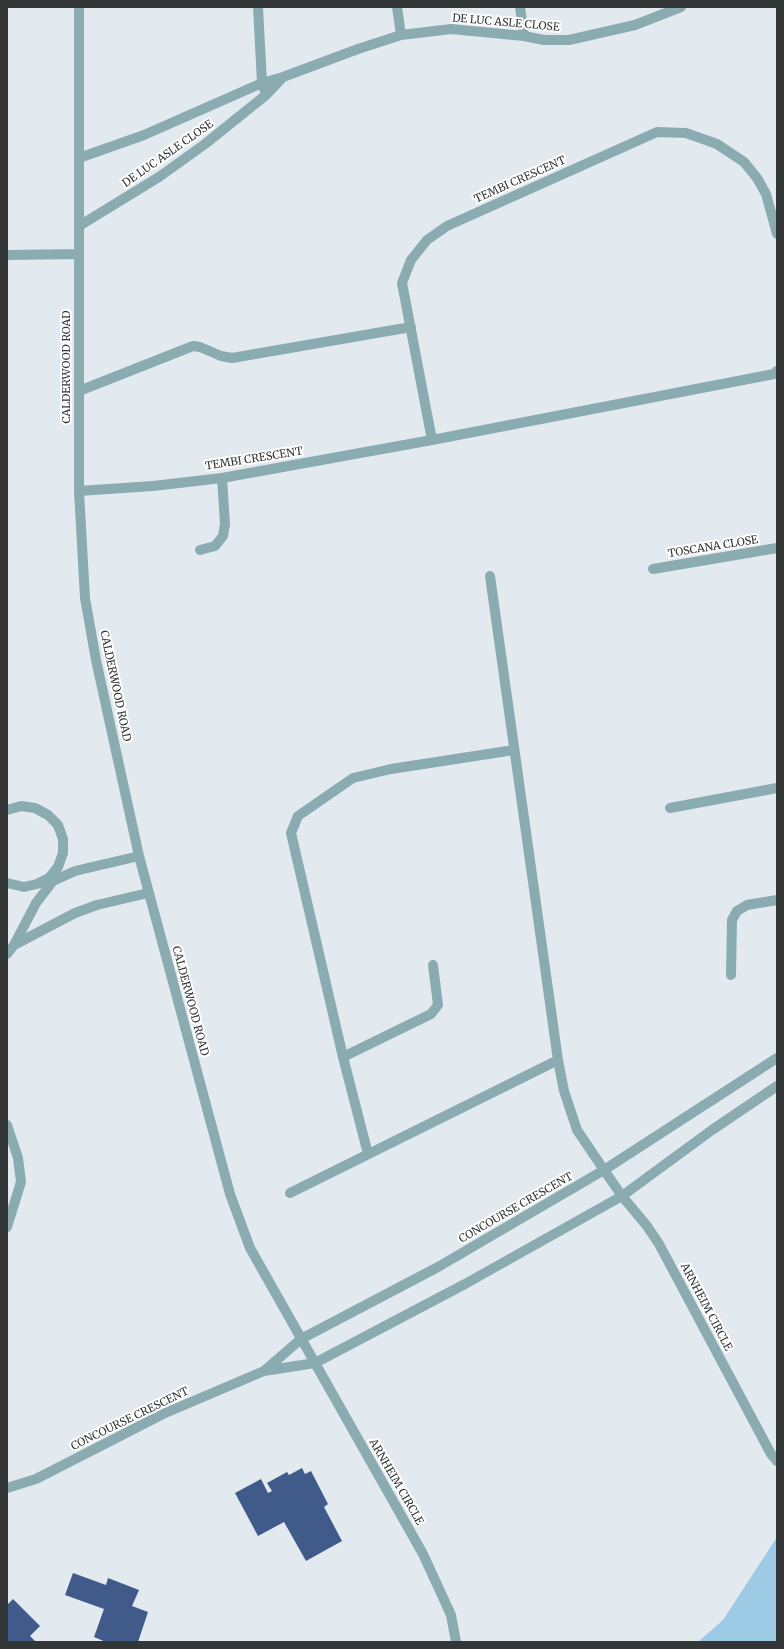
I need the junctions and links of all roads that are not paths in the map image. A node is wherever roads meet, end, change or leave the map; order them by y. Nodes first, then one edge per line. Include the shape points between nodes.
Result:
1 (79, 7) edge
2 (258, 7) edge
3 (397, 7) edge
4 (520, 7) edge
5 (681, 7) edge
6 (401, 35) junction
7 (524, 36) junction
8 (283, 77) junction
9 (262, 83) junction
10 (266, 96) junction
11 (79, 158) junction
12 (79, 226) junction
13 (777, 234) edge
14 (79, 254) junction
15 (7, 255) edge
16 (410, 327) junction
17 (777, 371) edge
18 (80, 391) junction
19 (432, 440) junction
20 (222, 478) junction
21 (79, 491) junction
22 (777, 548) edge
23 (200, 550) dead end
24 (653, 569) dead end
25 (490, 576) dead end
26 (514, 750) junction
27 (777, 788) edge
28 (670, 808) dead end
29 (7, 810) edge
30 (139, 856) junction
31 (51, 879) junction
32 (7, 883) edge
33 (148, 893) junction
34 (777, 900) edge
35 (10, 950) edge
36 (433, 965) dead end
37 (731, 975) dead end
38 (343, 1057) junction
39 (777, 1058) edge
40 (558, 1060) junction
41 (777, 1086) edge
42 (7, 1125) edge
43 (368, 1154) junction
44 (604, 1170) junction
45 (290, 1193) dead end
46 (622, 1196) junction
47 (7, 1228) edge
48 (301, 1339) junction
49 (315, 1363) junction
50 (264, 1371) junction
51 (777, 1461) edge
52 (7, 1488) edge
53 (456, 1642) edge

1 - 11 street, CALDERWOOD ROAD
2 - 9 street
3 - 6 street
4 - 7 street
5 - 7 street, DE LUC ASLE CLOSE via 635,24 568,40 544,40
6 - 7 street, DE LUC ASLE CLOSE via 451,29
6 - 8 street, DE LUC ASLE CLOSE
8 - 9 street, DE LUC ASLE CLOSE
8 - 10 street, DE LUC ASLE CLOSE
9 - 10 street
9 - 11 street, DE LUC ASLE CLOSE via 144,135
10 - 12 street, DE LUC ASLE CLOSE via 206,144 159,177
11 - 12 street, CALDERWOOD ROAD
12 - 14 street, CALDERWOOD ROAD
13 - 16 street, TEMBI CRESCENT via 766,194 744,162 718,144 686,133 657,132 462,218 427,240 410,260 402,283
14 - 15 street
14 - 18 street, CALDERWOOD ROAD
16 - 18 street via 232,358 193,346
16 - 19 street, TEMBI CRESCENT
17 - 19 street, TEMBI CRESCENT via 774,374
18 - 21 street, CALDERWOOD ROAD
19 - 20 street, TEMBI CRESCENT
20 - 21 street, TEMBI CRESCENT
20 - 23 street via 225,524 223,536 215,546
21 - 30 street, CALDERWOOD ROAD via 85,598
22 - 24 street, TOSCANA CLOSE
25 - 26 street, ARNHEIM CIRCLE
26 - 38 street via 391,769 353,778 298,816 291,833
26 - 40 street, ARNHEIM CIRCLE
27 - 28 street
29 - 31 street via 21,806 35,808 48,815 58,825 63,839 63,853
30 - 31 street via 75,870
30 - 33 street, CALDERWOOD ROAD
31 - 32 street via 24,887
31 - 35 street
33 - 35 street via 75,913
33 - 48 street, CALDERWOOD ROAD via 230,1194 250,1248
34 - 37 street via 747,905 737,911 732,920
36 - 38 street via 438,1005 431,1014
38 - 43 street
39 - 44 street, CONCOURSE CRESCENT
40 - 43 street
40 - 44 street, ARNHEIM CIRCLE via 564,1091 577,1130
41 - 46 street, CONCOURSE CRESCENT
42 - 47 street via 18,1158 21,1182
43 - 45 street
44 - 46 street, ARNHEIM CIRCLE
44 - 48 street, CONCOURSE CRESCENT via 438,1267
46 - 49 street, CONCOURSE CRESCENT via 465,1284
46 - 51 street, ARNHEIM CIRCLE via 660,1244
48 - 49 street, ARNHEIM CIRCLE
48 - 50 street, CONCOURSE CRESCENT
49 - 50 street, CONCOURSE CRESCENT
49 - 53 street, ARNHEIM CIRCLE via 424,1554 451,1615
50 - 52 street, CONCOURSE CRESCENT via 163,1414 36,1479

